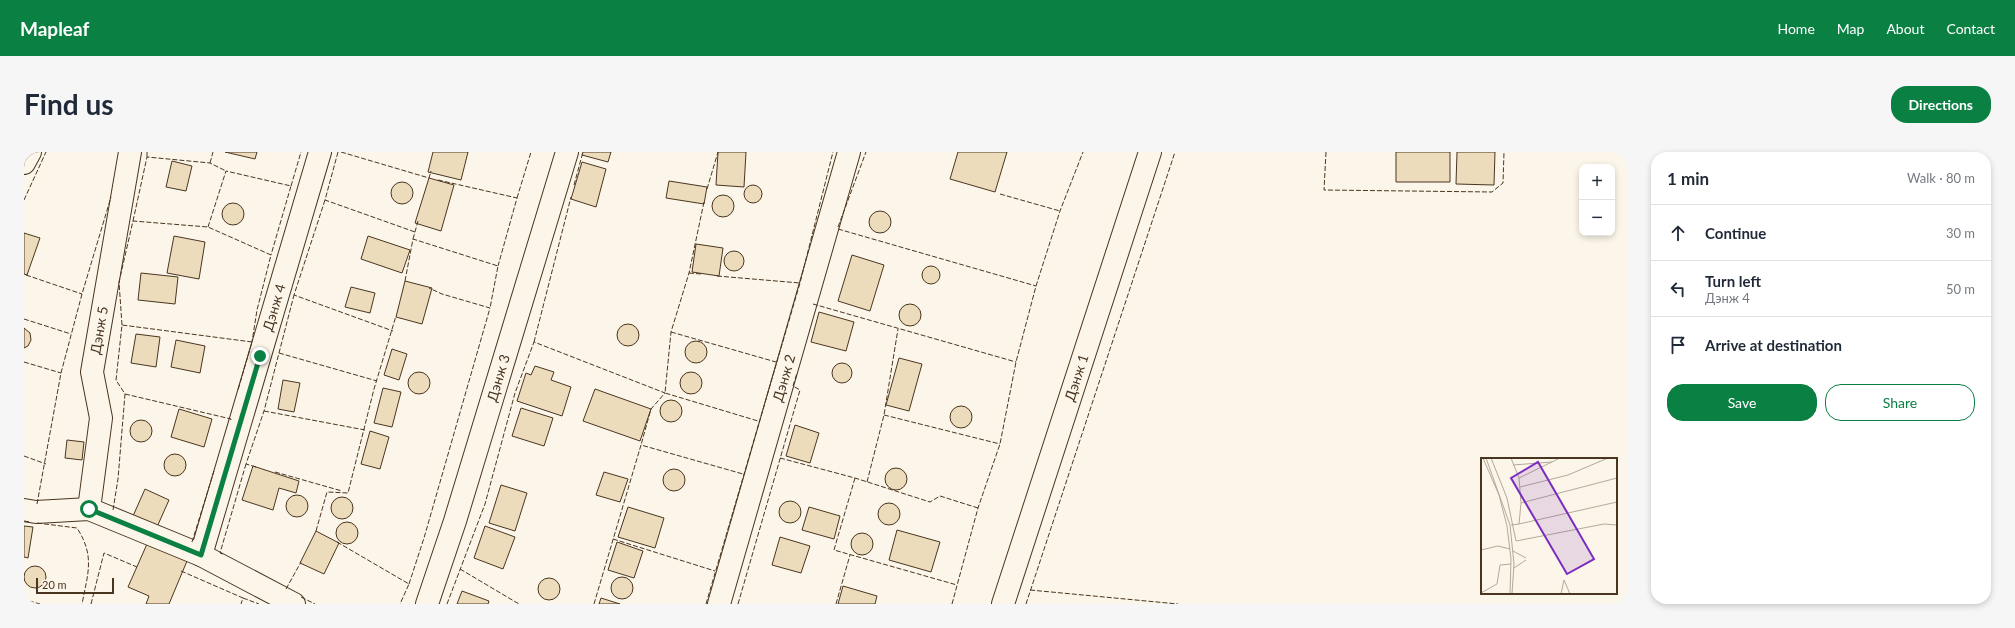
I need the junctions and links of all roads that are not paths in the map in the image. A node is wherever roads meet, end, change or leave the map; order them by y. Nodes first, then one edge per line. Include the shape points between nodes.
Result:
1 (30, 152) edge
2 (130, 152) edge
3 (320, 152) edge
4 (567, 152) edge
5 (849, 152) edge
6 (1150, 152) edge
7 (24, 163) edge
8 (89, 509) junction
9 (24, 510) edge
10 (201, 555) junction
11 (294, 604) edge
12 (427, 604) edge
13 (719, 604) edge
14 (1003, 604) edge

1 - 7 street
2 - 8 street, Дэнж 5 via 92,372 101,418
3 - 10 street, Дэнж 4
4 - 12 street, Дэнж 3 via 456,521
5 - 13 street, Дэнж 2
6 - 14 street, Дэнж 1
8 - 9 street via 36,512
8 - 10 street
10 - 11 street

